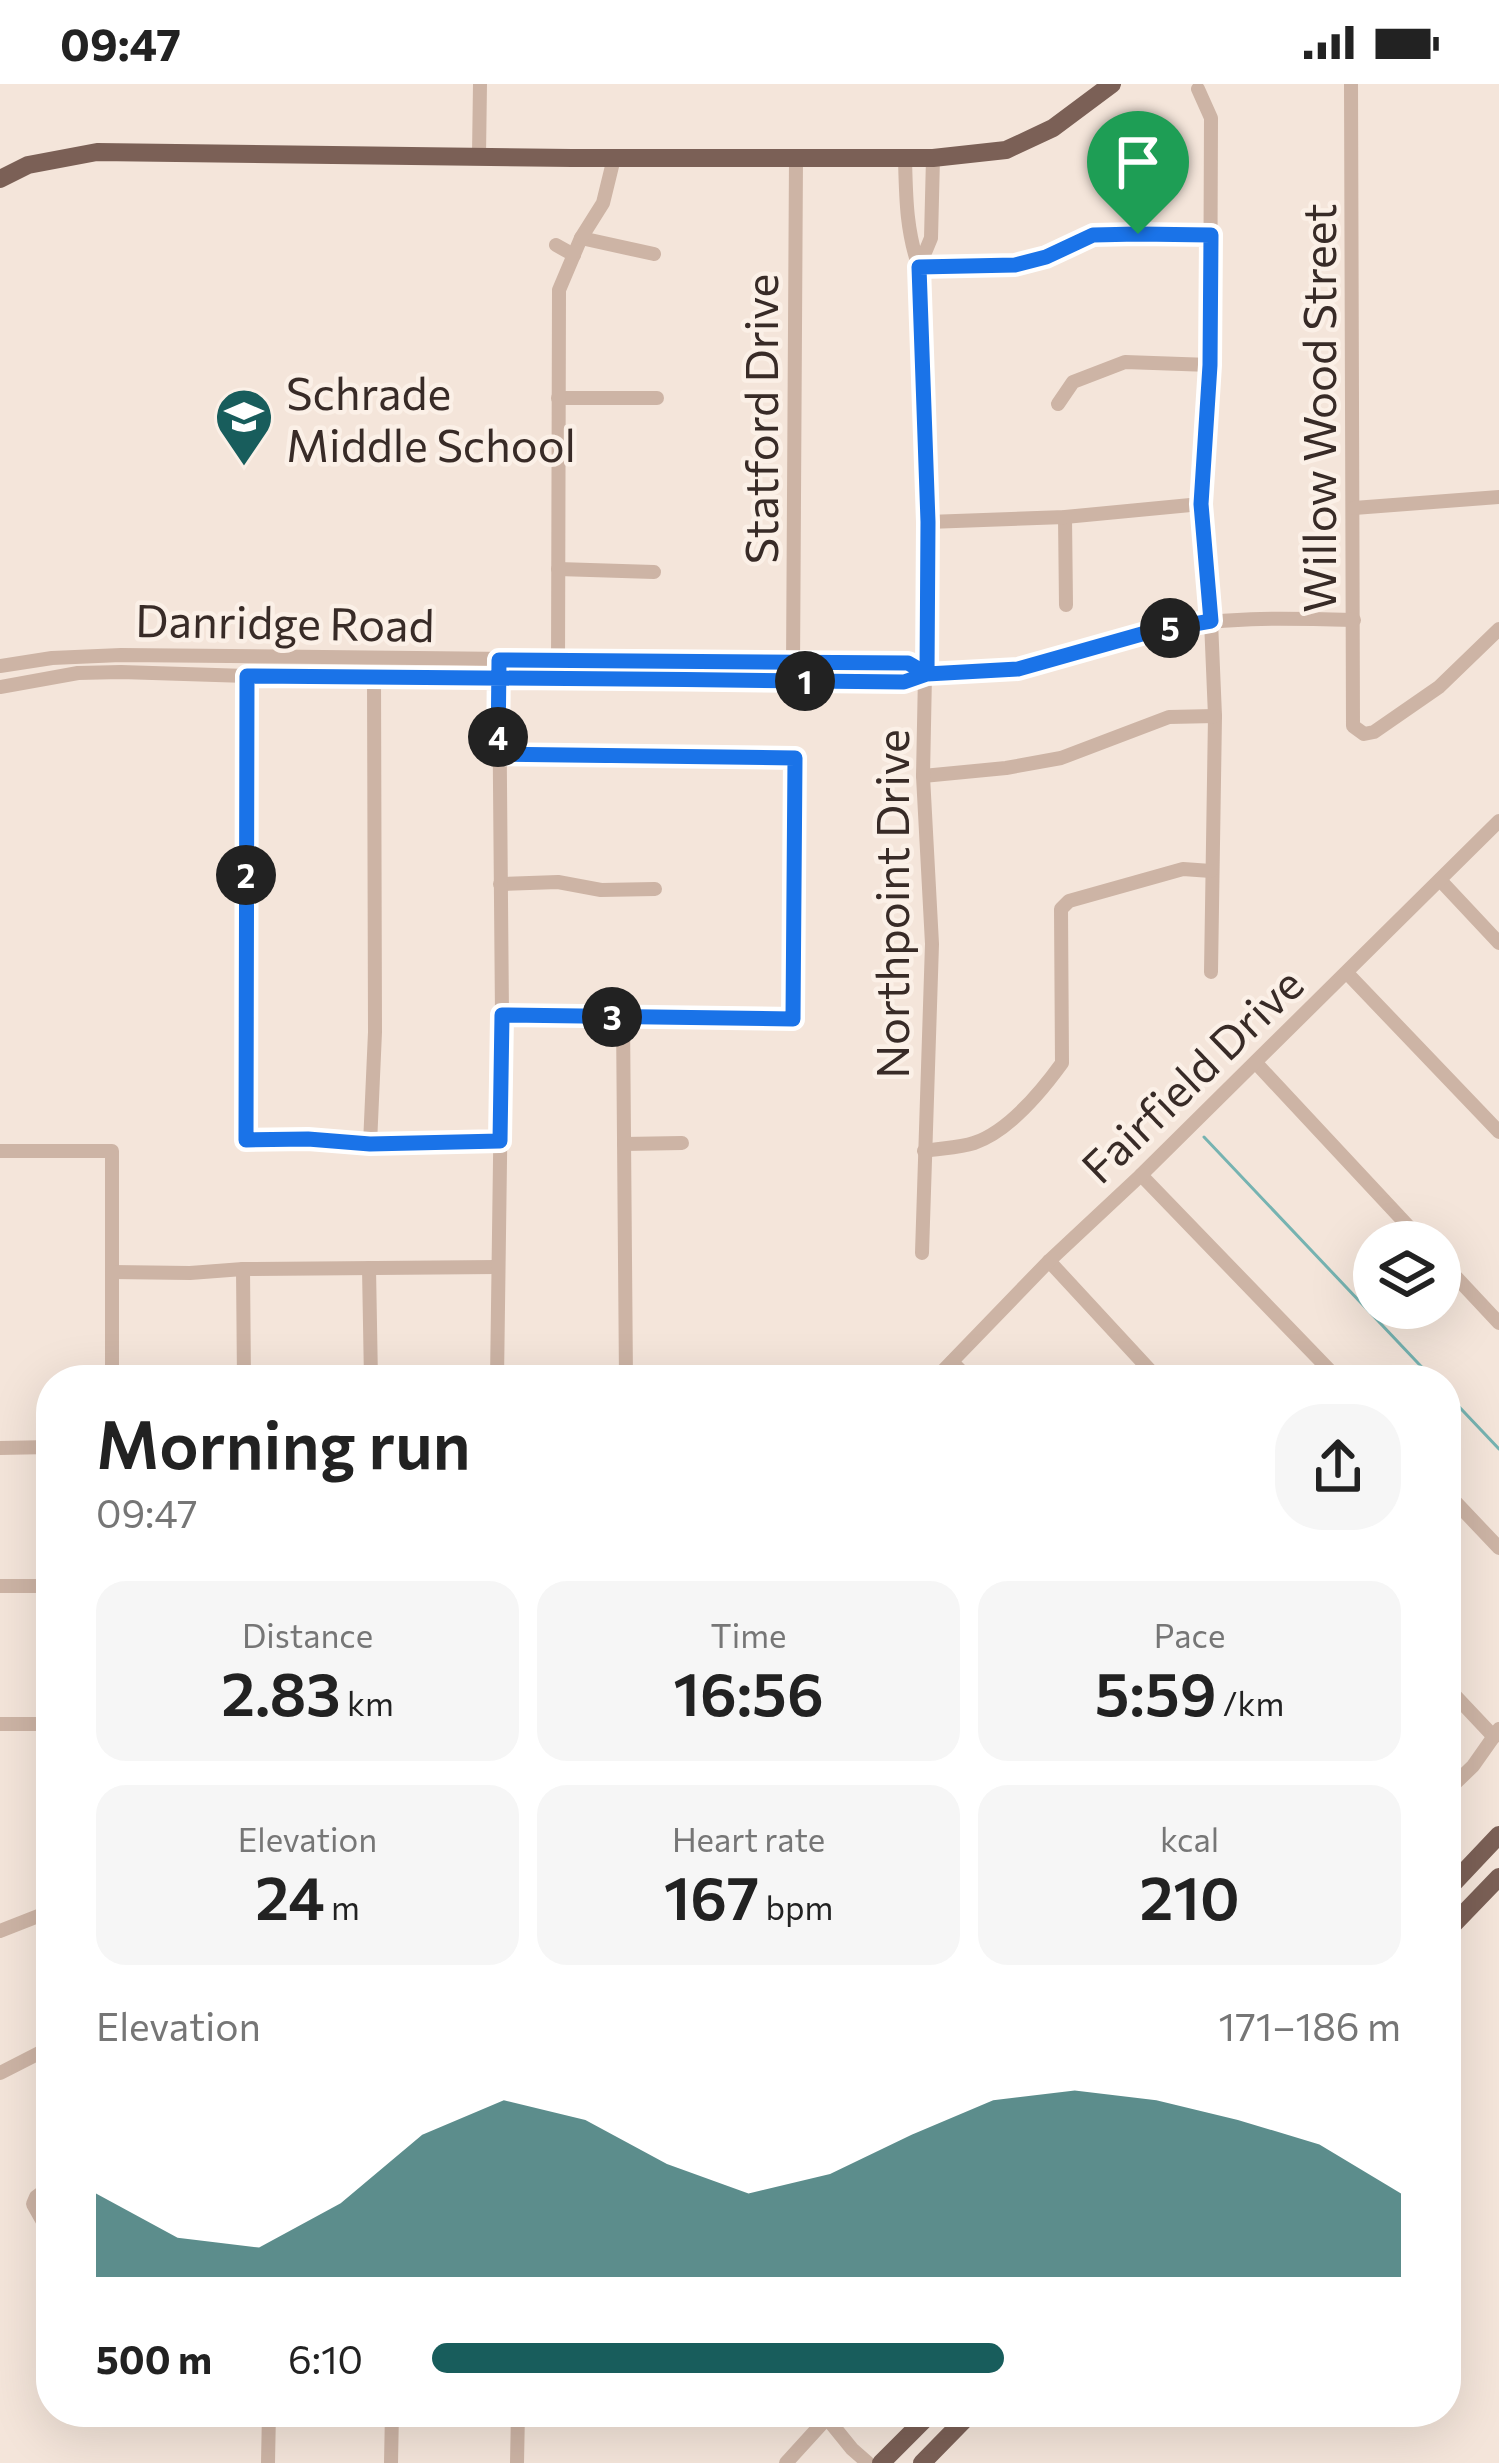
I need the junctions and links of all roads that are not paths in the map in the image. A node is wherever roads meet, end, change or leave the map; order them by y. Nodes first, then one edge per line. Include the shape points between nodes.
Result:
1 (479, 84) edge
2 (1112, 84) edge
3 (1351, 84) edge
4 (1198, 89) dead end
5 (479, 155) junction
6 (614, 158) junction
7 (796, 158) junction
8 (905, 158) junction
9 (933, 158) junction
10 (0, 179) edge
11 (1211, 235) junction
12 (581, 238) junction
13 (556, 245) dead end
14 (654, 254) dead end
15 (574, 255) junction
16 (919, 267) junction
17 (1210, 365) junction
18 (558, 398) junction
19 (657, 398) dead end
20 (1058, 404) dead end
21 (1499, 496) edge
22 (1201, 504) junction
23 (1354, 508) junction
24 (1065, 517) junction
25 (928, 522) junction
26 (558, 569) junction
27 (654, 572) dead end
28 (1066, 605) dead end
29 (1354, 620) junction
30 (1211, 621) junction
31 (1499, 629) edge
32 (499, 660) junction
33 (558, 661) junction
34 (793, 663) junction
35 (0, 667) edge
36 (927, 674) junction
37 (247, 676) junction
38 (374, 676) junction
39 (499, 677) junction
40 (557, 678) junction
41 (793, 681) junction
42 (0, 687) edge
43 (1215, 716) junction
44 (498, 754) junction
45 (923, 776) junction
46 (1499, 820) edge
47 (1211, 871) junction
48 (1440, 880) junction
49 (500, 884) junction
50 (655, 889) dead end
51 (1499, 943) edge
52 (1210, 972) dead end
53 (1347, 973) junction
54 (502, 1015) junction
55 (623, 1017) junction
56 (1256, 1063) junction
57 (1499, 1132) edge
58 (500, 1141) junction
59 (682, 1143) dead end
60 (370, 1144) junction
61 (624, 1144) junction
62 (0, 1151) edge
63 (925, 1151) junction
64 (1141, 1175) junction
65 (1404, 1221) edge
66 (922, 1253) dead end
67 (1048, 1261) junction
68 (497, 1267) junction
69 (368, 1268) junction
70 (243, 1269) junction
71 (112, 1272) junction
72 (1461, 1282) edge
73 (1499, 1323) edge
74 (952, 1362) junction
75 (112, 1365) edge
76 (244, 1365) edge
77 (371, 1365) edge
78 (497, 1365) edge
79 (626, 1365) edge
80 (949, 1365) edge
81 (955, 1365) edge
82 (1145, 1365) edge
83 (1325, 1365) edge
84 (36, 1447) edge
85 (0, 1448) edge
86 (1461, 1508) edge
87 (1499, 1548) edge
88 (0, 1586) edge
89 (36, 1586) edge
90 (1461, 1700) edge
91 (0, 1724) edge
92 (36, 1724) edge
93 (1496, 1733) edge
94 (1461, 1778) edge
95 (1499, 1834) edge
96 (1461, 1871) edge
97 (1499, 1877) edge
98 (1461, 1897) edge
99 (1471, 1907) junction
100 (36, 1917) edge
101 (1461, 1917) edge
102 (0, 1930) edge
103 (36, 2055) edge
104 (0, 2074) edge
105 (269, 2427) edge
106 (392, 2427) edge
107 (518, 2427) edge
108 (814, 2427) edge
109 (834, 2427) edge
110 (917, 2427) edge
111 (957, 2427) edge
112 (268, 2463) edge
113 (392, 2463) edge
114 (517, 2463) edge
115 (786, 2463) edge
116 (868, 2463) edge
117 (881, 2463) edge
118 (922, 2463) edge

1 - 5 street
2 - 9 main road via 1053,128 1006,150
3 - 23 street, Willow Wood Street
4 - 11 street via 1210,118
5 - 6 main road
5 - 10 main road via 97,152
6 - 7 main road
6 - 12 street
7 - 8 main road
7 - 34 street, Statford Drive
8 - 9 main road
8 - 16 street, Northpoint Drive
9 - 16 street, Northpoint Drive via 931,238
11 - 16 street via 1093,235 1015,265
11 - 17 street
12 - 14 street
12 - 15 street
13 - 15 street
15 - 18 street via 559,290
16 - 25 street, Northpoint Drive
17 - 20 street via 1125,362 1073,382
17 - 22 street
18 - 19 street
18 - 26 street
21 - 23 street
22 - 24 street
22 - 30 street
23 - 29 street, Willow Wood Street
24 - 25 street
24 - 28 street
25 - 36 street, Northpoint Drive
26 - 27 street
26 - 33 street
29 - 30 street, Danridge Road
29 - 31 street, Willow Wood Street via 1351,717 1364,734 1438,687
30 - 36 street, Danridge Road via 1018,669
30 - 43 street
32 - 33 street, Danridge Road
32 - 35 street, Danridge Road via 97,655
32 - 39 street
33 - 34 street, Danridge Road
33 - 40 street
34 - 36 street, Danridge Road via 908,663
34 - 41 street, Statford Drive
36 - 41 street, Danridge Road via 904,682
36 - 45 street, Northpoint Drive
37 - 38 street, Danridge Road
37 - 42 street, Danridge Road via 78,674
37 - 60 street via 246,1140
38 - 39 street, Danridge Road
38 - 60 street
39 - 40 street, Danridge Road
39 - 44 street
40 - 41 street, Danridge Road
43 - 45 street via 1169,717 1061,758
43 - 47 street
44 - 49 street
44 - 55 street via 795,758 793,1019
45 - 63 street, Northpoint Drive via 932,944
46 - 48 street, Fairfield Drive
47 - 52 street
47 - 63 street via 1183,869 1069,901 1061,910 1062,1063 1002,1128 974,1143
48 - 51 street
48 - 53 street, Fairfield Drive
49 - 50 street
49 - 54 street
53 - 56 street, Fairfield Drive
53 - 57 street
54 - 55 street
54 - 58 street
55 - 61 street
56 - 64 street, Fairfield Drive
56 - 65 street
58 - 60 street
58 - 68 street
59 - 61 street
61 - 79 street
62 - 71 street via 112,1151
63 - 66 street, Northpoint Drive
64 - 67 street, Fairfield Drive
64 - 83 street
67 - 74 street, Fairfield Drive
67 - 82 street
68 - 69 street
68 - 78 street
69 - 70 street
69 - 77 street
70 - 71 street
70 - 76 street
71 - 75 street
72 - 73 street
74 - 80 street, Fairfield Drive
74 - 81 street
84 - 85 street
86 - 87 street
88 - 89 street
90 - 93 street
91 - 92 street
93 - 94 street
95 - 96 main road
97 - 99 main road
98 - 99 street
99 - 101 main road
100 - 102 street
103 - 104 street
105 - 112 street
106 - 113 street
107 - 114 street
108 - 115 street
109 - 116 street
110 - 117 main road
111 - 118 main road

